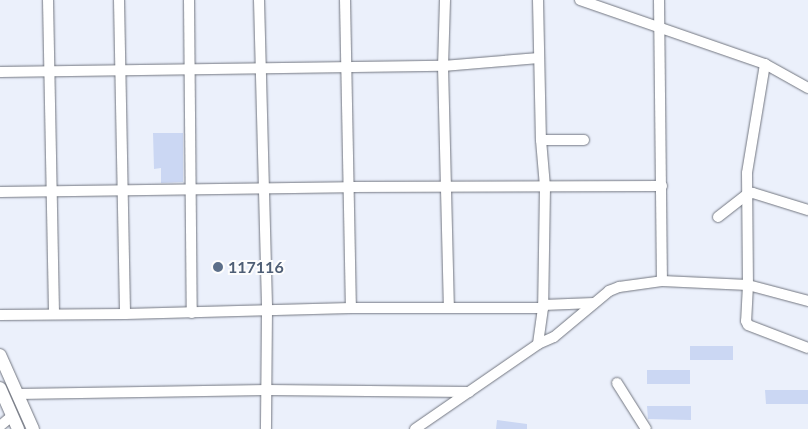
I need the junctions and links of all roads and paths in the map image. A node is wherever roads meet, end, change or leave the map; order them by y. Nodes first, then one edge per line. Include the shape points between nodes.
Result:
1 (48, 0) edge
2 (119, 0) edge
3 (189, 0) edge
4 (259, 0) edge
5 (345, 0) edge
6 (445, 0) edge
7 (538, 0) edge
8 (580, 0) edge
9 (659, 0) edge
10 (659, 29) junction
11 (539, 58) junction
12 (765, 64) junction
13 (443, 66) junction
14 (191, 68) junction
15 (260, 68) junction
16 (348, 68) junction
17 (120, 71) junction
18 (0, 72) edge
19 (49, 72) junction
20 (808, 87) edge
21 (541, 140) junction
22 (584, 140) dead end
23 (446, 186) junction
24 (662, 186) junction
25 (348, 187) junction
26 (545, 187) junction
27 (121, 189) junction
28 (192, 190) junction
29 (265, 190) junction
30 (0, 192) edge
31 (52, 192) junction
32 (746, 194) junction
33 (808, 210) edge
34 (718, 217) dead end
35 (662, 281) junction
36 (748, 285) junction
37 (808, 301) edge
38 (594, 303) junction
39 (543, 306) junction
40 (449, 307) junction
41 (351, 308) junction
42 (267, 310) junction
43 (54, 313) junction
44 (192, 313) junction
45 (125, 314) junction
46 (0, 315) edge
47 (538, 344) junction
48 (808, 348) edge
49 (0, 355) edge
50 (617, 383) dead end
51 (0, 388) edge
52 (267, 390) junction
53 (469, 392) junction
54 (18, 394) junction
55 (12, 416) junction
56 (0, 426) edge
57 (18, 429) edge
58 (33, 429) edge
59 (266, 429) edge
60 (415, 429) edge
61 (646, 429) edge

1 - 19 street
2 - 17 street
3 - 14 street
4 - 15 street
5 - 16 street
6 - 13 street
7 - 11 street
8 - 10 street
9 - 10 street
10 - 12 street
10 - 24 street
11 - 13 street
11 - 21 street
12 - 20 street
12 - 32 street
13 - 16 street
13 - 23 street
14 - 15 street
14 - 17 street
14 - 28 street
15 - 16 street
15 - 29 street
16 - 25 street
17 - 19 street
17 - 27 street
18 - 19 street
19 - 31 street
21 - 22 street
21 - 26 street
23 - 25 street
23 - 26 street
23 - 40 street
24 - 26 street
24 - 35 street
25 - 29 street
25 - 41 street
26 - 39 street
27 - 28 street
27 - 31 street
27 - 45 street
28 - 29 street
28 - 44 street
29 - 42 street
30 - 31 street
31 - 43 street
32 - 33 street via 763,194
32 - 34 street
32 - 36 street
35 - 36 street
35 - 38 street via 619,287
36 - 37 street
36 - 48 street via 748,325
38 - 39 street
38 - 47 street via 554,337
39 - 40 street
39 - 47 street
40 - 41 street
41 - 42 street
42 - 44 street
42 - 52 street
43 - 45 street
43 - 46 street
44 - 45 street
47 - 53 street
49 - 54 main road
50 - 61 street
51 - 55 main road
52 - 53 street
52 - 54 street
52 - 59 street
53 - 60 street
54 - 58 main road
55 - 56 street
55 - 57 main road

